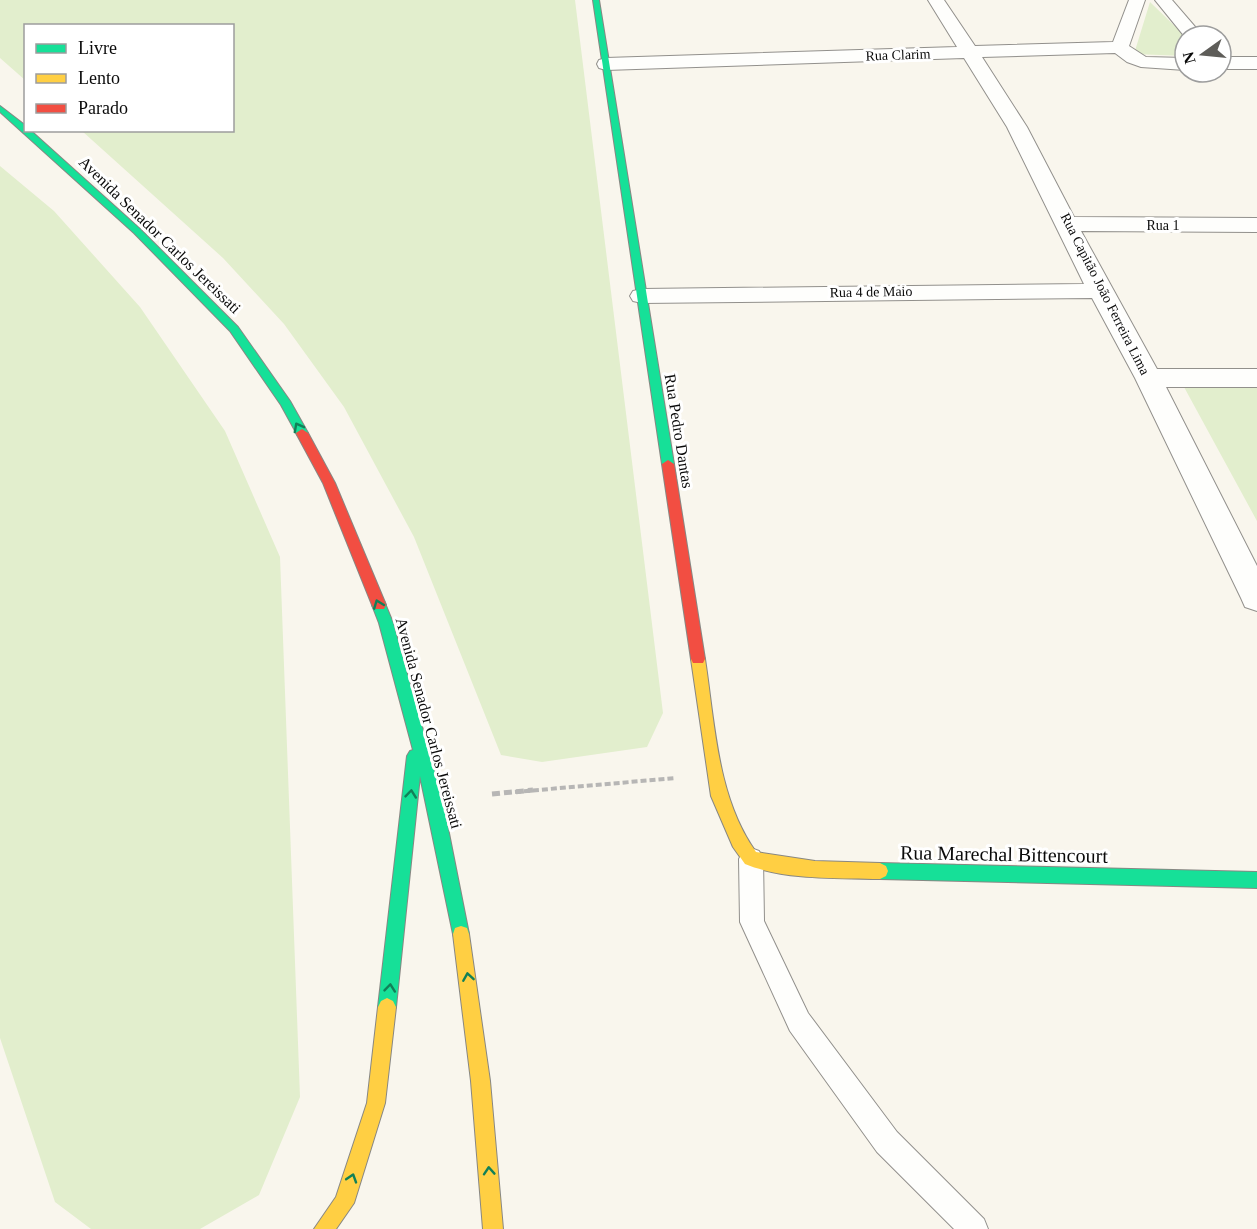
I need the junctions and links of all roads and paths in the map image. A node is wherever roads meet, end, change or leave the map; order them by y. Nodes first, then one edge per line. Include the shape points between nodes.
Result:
1 (596, 0) edge
2 (936, 0) edge
3 (1137, 0) edge
4 (1163, 0) edge
5 (1184, 24) edge
6 (1120, 47) junction
7 (968, 52) junction
8 (1173, 63) edge
9 (1233, 63) edge
10 (1257, 63) edge
11 (606, 64) junction
12 (0, 108) edge
13 (24, 130) edge
14 (27, 132) edge
15 (1068, 225) junction
16 (1257, 225) edge
17 (1100, 291) junction
18 (642, 296) junction
19 (1148, 378) junction
20 (1257, 378) edge
21 (1248, 560) edge
22 (1257, 598) edge
23 (417, 742) junction
24 (716, 775) junction
25 (492, 794) dead end
26 (751, 859) junction
27 (1257, 880) edge
28 (324, 1229) edge
29 (493, 1229) edge
30 (974, 1229) edge

1 - 11 main road, Rua Pedro Dantas
2 - 7 street, Rua Capitão João Ferreira Lima
3 - 6 street
4 - 5 street
6 - 7 street, Rua Clarim
6 - 8 street via 1145,62
7 - 11 street, Rua Clarim
7 - 15 street, Rua Capitão João Ferreira Lima via 1017,127
9 - 10 street
11 - 18 main road, Rua Pedro Dantas
13 -> 12 main road, Avenida Senador Carlos Jereissati
23 -> 14 main road, Avenida Senador Carlos Jereissati via 399,665 382,615 329,483 286,404 234,329 137,231
15 - 16 street, Rua 1
15 - 17 street, Rua Capitão João Ferreira Lima
17 - 18 street, Rua 4 de Maio
17 - 19 street, Rua Capitão João Ferreira Lima
18 - 24 main road, Rua Pedro Dantas
19 - 20 street
19 - 21 street, Rua Capitão João Ferreira Lima
21 - 22 street, Rua Capitão João Ferreira Lima
28 -> 23 main road via 344,1203 376,1103
29 -> 23 main road, Avenida Senador Carlos Jereissati via 485,1114 457,907 434,798
24 - 25 path
24 - 26 main road, Rua Pedro Dantas via 726,816
26 - 27 main road, Rua Marechal Bittencourt via 811,869
26 - 30 lane via 752,921 799,1022 887,1142

